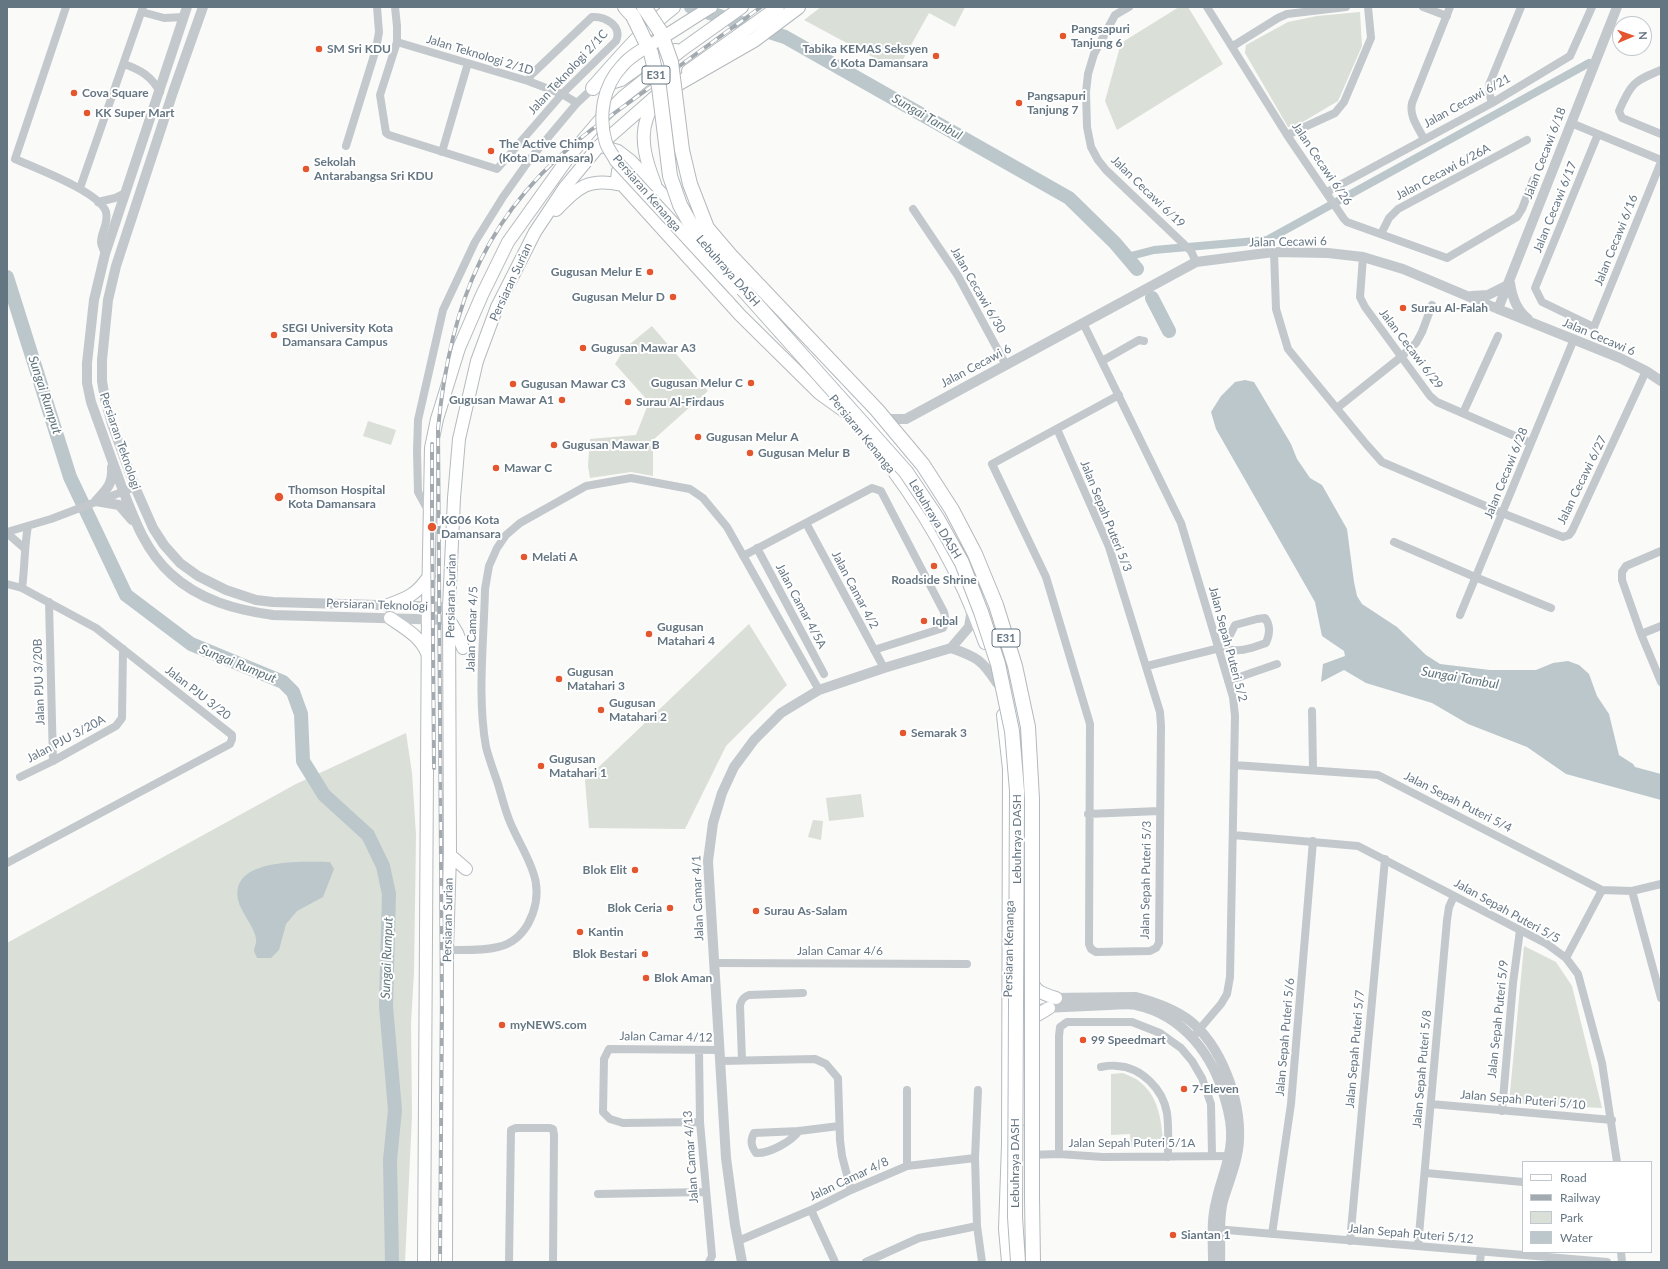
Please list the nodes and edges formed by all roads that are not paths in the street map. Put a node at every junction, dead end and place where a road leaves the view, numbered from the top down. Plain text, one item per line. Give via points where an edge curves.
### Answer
1 (66, 7) edge
2 (187, 7) edge
3 (203, 7) edge
4 (377, 7) edge
5 (395, 7) edge
6 (625, 7) edge
7 (644, 7) edge
8 (673, 7) edge
9 (711, 7) edge
10 (742, 7) edge
11 (778, 7) edge
12 (798, 7) edge
13 (1129, 7) edge
14 (1207, 7) edge
15 (1346, 7) edge
16 (1368, 7) edge
17 (1423, 7) edge
18 (1450, 7) edge
19 (1520, 7) edge
20 (1592, 7) edge
21 (1617, 7) edge
22 (143, 9) edge
23 (1447, 16) junction
24 (184, 17) junction
25 (397, 42) junction
26 (1233, 46) junction
27 (683, 49) junction
28 (468, 63) junction
29 (124, 64) junction
30 (1661, 70) edge
31 (528, 81) junction
32 (593, 88) junction
33 (160, 92) junction
34 (562, 94) junction
35 (659, 94) junction
36 (577, 103) junction
37 (1492, 103) junction
38 (1571, 123) junction
39 (1598, 134) junction
40 (1661, 134) edge
41 (1287, 135) junction
42 (1424, 139) junction
43 (1527, 140) dead end
44 (346, 146) dead end
45 (599, 146) junction
46 (442, 152) junction
47 (571, 154) junction
48 (631, 161) junction
49 (1661, 161) edge
50 (1533, 180) dead end
51 (622, 185) junction
52 (80, 188) junction
53 (658, 190) junction
54 (1327, 192) junction
55 (124, 194) junction
56 (98, 202) junction
57 (912, 209) dead end
58 (535, 232) junction
59 (1381, 234) junction
60 (1274, 252) junction
61 (105, 254) junction
62 (1363, 257) junction
63 (1196, 262) junction
64 (1509, 283) junction
65 (1465, 295) junction
66 (1432, 305) dead end
67 (1498, 309) junction
68 (1083, 323) junction
69 (1535, 324) junction
70 (1594, 327) joint
71 (1498, 336) dead end
72 (1574, 339) junction
73 (1144, 341) dead end
74 (1401, 357) junction
75 (1102, 361) junction
76 (1006, 365) junction
77 (1646, 371) junction
78 (1661, 381) edge
79 (1119, 395) junction
80 (1337, 408) junction
81 (847, 413) junction
82 (866, 414) junction
83 (1463, 414) junction
84 (906, 419) junction
85 (1057, 429) junction
86 (1531, 443) junction
87 (108, 451) junction
88 (907, 461) junction
89 (135, 487) junction
90 (124, 491) junction
91 (94, 502) junction
92 (1502, 513) junction
93 (430, 514) junction
94 (806, 523) junction
95 (28, 526) junction
96 (138, 528) junction
97 (7, 533) edge
98 (1394, 542) dead end
99 (24, 548) junction
100 (757, 548) junction
101 (1661, 551) edge
102 (743, 556) junction
103 (429, 576) junction
104 (1475, 577) junction
105 (7, 584) edge
106 (22, 588) junction
107 (49, 602) junction
108 (969, 604) junction
109 (388, 605) junction
110 (428, 606) junction
111 (449, 606) junction
112 (1551, 608) dead end
113 (1460, 615) dead end
114 (390, 618) junction
115 (427, 619) junction
116 (450, 620) junction
117 (1661, 626) edge
118 (1641, 634) junction
119 (1221, 647) junction
120 (463, 648) dead end
121 (951, 648) junction
122 (123, 649) junction
123 (874, 650) junction
124 (428, 654) junction
125 (1277, 664) dead end
126 (1147, 666) junction
127 (884, 668) junction
128 (824, 674) dead end
129 (1228, 681) junction
130 (1661, 682) edge
131 (997, 683) junction
132 (819, 690) junction
133 (1312, 712) dead end
134 (53, 761) junction
135 (1234, 765) junction
136 (1313, 769) junction
137 (20, 777) dead end
138 (1159, 812) junction
139 (1088, 814) junction
140 (1233, 835) junction
141 (1313, 841) junction
142 (450, 855) junction
143 (1009, 857) junction
144 (1385, 859) junction
145 (7, 863) edge
146 (466, 869) dead end
147 (1661, 884) edge
148 (1602, 890) junction
149 (1632, 891) junction
150 (1454, 896) junction
151 (1026, 920) junction
152 (1520, 930) junction
153 (447, 950) junction
154 (1566, 958) junction
155 (714, 963) junction
156 (966, 964) dead end
157 (803, 993) dead end
158 (1661, 998) edge
159 (1052, 1003) junction
160 (1023, 1004) junction
161 (1196, 1034) junction
162 (700, 1050) junction
163 (720, 1050) junction
164 (742, 1060) junction
165 (721, 1061) junction
166 (1024, 1066) junction
167 (1101, 1067) dead end
168 (907, 1090) dead end
169 (978, 1090) dead end
170 (1432, 1104) junction
171 (1502, 1111) junction
172 (1612, 1120) junction
173 (700, 1122) junction
174 (839, 1126) junction
175 (799, 1130) junction
176 (1008, 1145) junction
177 (1059, 1154) junction
178 (1026, 1155) junction
179 (1212, 1155) junction
180 (1233, 1156) junction
181 (1168, 1157) junction
182 (975, 1158) junction
183 (1617, 1161) edge
184 (907, 1166) junction
185 (1426, 1173) junction
186 (1522, 1182) edge
187 (851, 1190) junction
188 (705, 1192) junction
189 (598, 1194) dead end
190 (811, 1210) junction
191 (977, 1226) junction
192 (1217, 1229) junction
193 (1272, 1234) junction
194 (738, 1241) junction
195 (1350, 1241) junction
196 (1418, 1246) junction
197 (1481, 1252) junction
198 (1550, 1260) edge
199 (424, 1262) edge
200 (446, 1262) edge
201 (509, 1262) edge
202 (553, 1262) edge
203 (709, 1262) edge
204 (742, 1262) edge
205 (835, 1262) edge
206 (866, 1262) edge
207 (982, 1262) edge
208 (1008, 1262) edge
209 (1018, 1262) edge
210 (1035, 1262) edge
211 (1213, 1262) edge
212 (1220, 1262) edge
213 (1480, 1262) edge
214 (1607, 1262) edge

1 - 52 street via 15,159
2 - 24 street, Persiaran Teknologi
3 - 89 street, Persiaran Teknologi via 118,258 108,300 102,381 112,424
4 - 44 street via 379,32 376,49
5 - 25 street
6 - 209 highway, Lebuhraya DASH / E31, bridge via 633,16 651,53 659,87 670,176 680,205 700,241 906,472 937,518 962,563 998,664 1012,731 1017,792 1015,1217
7 - 210 highway, Lebuhraya DASH / E31, bridge via 660,32 671,62 682,150 690,184 707,228 877,410 923,465 952,510 975,554 996,605 1015,666 1028,727 1032,798 1032,1198
8 - 32 highway
9 - 81 main road, Persiaran Kenanga, bridge via 622,65 605,96 602,111 607,144 616,161
10 - 27 main road, Persiaran Surian
11 - 35 main road, Persiaran Surian via 669,84
12 - 35 highway via 754,40
13 - 63 street, Jalan Cecawi 6/19 via 1115,15 1094,54 1088,74 1087,127 1091,147 1106,170 1189,248
14 - 26 street, Jalan Cecawi 6/26
15 - 26 street via 1287,14
16 - 41 street via 1371,38 1344,102 1335,113
17 - 23 street
18 - 23 street
19 - 37 street via 1489,85
20 - 37 street, Jalan Cecawi 6/21 via 1570,56
21 - 38 street, Jalan Cecawi 6/18
22 - 24 street via 164,18
22 - 29 street
23 - 42 street via 1410,110
24 - 33 street, Persiaran Teknologi
25 - 28 street, Jalan Teknologi 2/1D
25 - 46 street via 380,95 386,133
26 - 41 street, Jalan Cecawi 6/26
27 - 32 main road via 658,53 622,80
27 - 47 main road, Persiaran Surian via 623,97
28 - 31 street, Jalan Teknologi 2/1D
28 - 46 street
29 - 33 street via 145,73
29 - 52 street
30 - 40 street via 1639,79 1628,91 1620,110 1622,118
31 - 34 street, Jalan Teknologi 2/1D
31 - 34 street, Jalan Teknologi 2/1C via 531,74 592,17 613,23 617,29 616,41
32 - 36 street
33 - 55 street, Persiaran Teknologi
34 - 36 street, Jalan Teknologi 2/1D
34 - 46 street, Jalan Teknologi 2/1C via 497,169
35 - 45 main road, Persiaran Surian
35 - 53 main road via 647,119 644,136 646,160
36 - 93 street via 530,159 503,197 475,242 443,310 418,420 418,492
37 - 42 street, Jalan Cecawi 6/21
38 - 39 street
38 - 64 street, Jalan Cecawi 6/18
39 - 49 street
39 - 70 street, Jalan Cecawi 6/17 via 1535,288 1542,302
41 - 54 street, Jalan Cecawi 6/26
42 - 54 street, Jalan Cecawi 6/21
43 - 59 street, Jalan Cecawi 6/26A via 1398,209 1389,218
45 - 47 main road
45 - 48 main road, Persiaran Kenanga via 618,151
45 - 58 main road, Persiaran Surian via 565,187
47 - 93 main road, Persiaran Surian via 508,242 459,348 437,419 431,448
48 - 51 main road via 623,163 618,171 617,180
48 - 53 main road, Persiaran Kenanga
49 - 70 street, Jalan Cecawi 6/16
50 - 59 street, Jalan Cecawi 6/26 via 1522,212 1517,217 1447,258
51 - 58 main road via 594,182 577,189
51 - 81 main road via 740,315 819,393
52 - 56 street
53 - 82 main road, Persiaran Kenanga
54 - 59 street, Jalan Cecawi 6/26 via 1347,222
55 - 56 street
55 - 61 street, Persiaran Teknologi
56 - 61 street via 106,210 107,219 101,243
57 - 76 street, Jalan Cecawi 6/30 via 958,276
58 - 111 main road, Persiaran Surian via 497,307 477,361 459,439
60 - 62 street, Jalan Cecawi 6 via 1328,253
60 - 63 street, Jalan Cecawi 6
60 - 80 street via 1276,309 1288,349
61 - 87 street, Persiaran Teknologi via 94,300 87,383
62 - 65 street, Jalan Cecawi 6 via 1403,269
62 - 74 street, Jalan Cecawi 6/29 via 1360,297
63 - 68 street, Jalan Cecawi 6
64 - 65 street via 1488,295
64 - 67 street, Jalan Cecawi 6/18
64 - 69 street via 1517,307
65 - 67 street, Jalan Cecawi 6
66 - 74 street via 1422,332
67 - 69 street, Jalan Cecawi 6
68 - 75 street, Jalan Sepah Puteri 5/2
68 - 76 street, Jalan Cecawi 6
69 - 72 street, Jalan Cecawi 6
71 - 83 street
72 - 77 street, Jalan Cecawi 6
72 - 86 street, Jalan Cecawi 6/28
73 - 75 street via 1139,340
74 - 80 street
74 - 83 street, Jalan Cecawi 6/29 via 1430,396
75 - 79 street, Jalan Sepah Puteri 5/2
76 - 84 street, Jalan Cecawi 6
77 - 78 street, Jalan Cecawi 6
77 - 92 street, Jalan Cecawi 6/27 via 1569,535 1563,536
79 - 85 street
79 - 119 street, Jalan Sepah Puteri 5/2 via 1181,523
80 - 92 street via 1382,462
81 - 108 main road, Persiaran Kenanga via 885,459 921,510 954,570
82 - 84 street via 885,420
82 - 88 main road, Persiaran Kenanga
83 - 86 street, Jalan Cecawi 6/29
84 - 88 street via 900,438
85 - 126 street, Jalan Sepah Puteri 5/3 via 1109,547
85 - 139 street, Jalan Sepah Puteri 5/3 via 992,464 1046,577 1090,724
86 - 92 street, Jalan Cecawi 6/28
87 - 90 street, Persiaran Teknologi
87 - 91 street via 113,476 110,484
88 - 151 main road, Persiaran Kenanga via 934,498 965,554 996,630 1008,674 1022,753
89 - 90 street
89 - 109 street, Persiaran Teknologi via 153,528 164,545 180,563 198,576 226,590 256,600 273,602
90 - 91 street
90 - 96 street, Persiaran Teknologi
91 - 95 street
91 - 96 street via 119,505
92 - 104 street, Jalan Cecawi 6/28
93 - 103 main road, Persiaran Surian
94 - 100 street
94 - 123 street, Jalan Camar 4/2
94 - 123 street via 872,488 881,491 944,612 946,621 943,628
95 - 97 street
95 - 99 street
96 - 114 street, Persiaran Teknologi via 155,556 170,574 190,589 219,603 274,615
97 - 99 street
98 - 104 street
99 - 106 street via 25,570
100 - 102 street
100 - 128 street, Jalan Camar 4/5A
101 - 118 street via 1626,566 1622,572 1622,580
102 - 132 street, Jalan Camar 4/5
102 - 153 street, Jalan Camar 4/5 via 727,527 695,491 631,478 586,486 520,523 496,548 489,566 485,589 483,721 488,753 510,822 531,864 536,894 531,917 522,933 512,942 498,947
103 - 109 main road via 411,597
103 - 110 main road, Persiaran Surian
104 - 112 street
104 - 113 street, Jalan Cecawi 6/28
105 - 106 street, Jalan PJU 3/20
106 - 107 street, Jalan PJU 3/20
107 - 122 street, Jalan PJU 3/20 via 96,628
107 - 134 street, Jalan PJU 3/20B
108 - 121 street via 969,627
108 - 131 main road, Persiaran Kenanga
109 - 110 street, Persiaran Teknologi
110 - 111 street, Persiaran Teknologi
110 - 115 main road, Persiaran Surian
111 - 116 main road, Persiaran Surian
114 - 115 street, Persiaran Teknologi
114 - 124 main road via 416,637
115 - 116 street, Persiaran Teknologi
115 - 124 main road, Persiaran Surian
116 - 120 main road
116 - 142 main road, Persiaran Surian
117 - 118 street
118 - 130 street
119 - 119 street via 1235,625 1265,618 1269,628 1266,642 1242,650 1232,651
119 - 126 street
119 - 129 street, Jalan Sepah Puteri 5/2
121 - 127 street, Jalan Camar 4/1
121 - 131 street via 978,659 987,666
122 - 134 street, Jalan PJU 3/20A via 120,723
122 - 145 street, Jalan PJU 3/20 via 232,735 230,744
123 - 127 street, Jalan Camar 4/2
124 - 199 main road, Persiaran Surian
125 - 129 street
126 - 138 street, Jalan Sepah Puteri 5/3 via 1160,712
127 - 132 street, Jalan Camar 4/1
129 - 135 street, Jalan Sepah Puteri 5/2 via 1235,716
131 - 143 main road, Persiaran Kenanga via 1009,770
132 - 155 street, Jalan Camar 4/1 via 781,713 754,740 734,767 722,793 713,823 708,861
133 - 136 street
134 - 137 street, Jalan PJU 3/20A
135 - 136 street, Jalan Sepah Puteri 5/4
135 - 140 street, Jalan Sepah Puteri 5/2
136 - 148 street, Jalan Sepah Puteri 5/4 via 1378,775
138 - 139 street
138 - 139 street, Jalan Sepah Puteri 5/3 via 1159,943 1150,951 1091,950
140 - 141 street, Jalan Sepah Puteri 5/5
140 - 161 street, Jalan Sepah Puteri 5/2 via 1230,977 1227,994
141 - 144 street, Jalan Sepah Puteri 5/5 via 1358,846
141 - 193 street, Jalan Sepah Puteri 5/6 via 1291,1104
142 - 146 main road
142 - 153 main road, Persiaran Surian
143 - 160 main road via 1014,920 1014,988
143 - 176 main road, Persiaran Kenanga
144 - 150 street, Jalan Sepah Puteri 5/5
144 - 195 street, Jalan Sepah Puteri 5/7
147 - 149 street, Jalan Sepah Puteri 5/4
148 - 149 street, Jalan Sepah Puteri 5/4
148 - 154 street
149 - 158 street
150 - 152 street, Jalan Sepah Puteri 5/5
150 - 170 street, Jalan Sepah Puteri 5/8 via 1447,920
151 - 159 main road via 1031,980 1035,989
151 - 160 main road, Persiaran Kenanga
152 - 154 street, Jalan Sepah Puteri 5/5 via 1547,944
152 - 171 street, Jalan Sepah Puteri 5/9
153 - 200 main road, Persiaran Surian
154 - 172 street, Jalan Sepah Puteri 5/5 via 1578,974 1584,993 1602,1063
155 - 156 street, Jalan Camar 4/6
155 - 163 street, Jalan Camar 4/1
157 - 164 street via 744,996 740,1006
159 - 160 street
159 - 161 street via 1135,1004 1167,1016
159 - 166 main road via 1034,1017
160 - 166 main road, Persiaran Kenanga
160 - 176 main road via 1014,1016 1013,1111
161 - 180 street via 1212,1046 1225,1069 1234,1095 1239,1140
162 - 163 street, Jalan Camar 4/12
162 - 173 street, Jalan Camar 4/13
162 - 173 street, Jalan Camar 4/12 via 609,1048 604,1059 603,1105 603,1112 607,1117 623,1123
163 - 165 street, Jalan Camar 4/1
164 - 165 street
164 - 174 street via 815,1059 826,1064 838,1078
165 - 194 street, Jalan Camar 4/1 via 726,1158
166 - 178 main road, Persiaran Kenanga
167 - 181 street via 1117,1066 1129,1069 1154,1085 1163,1098 1167,1113
168 - 184 street
169 - 182 street
170 - 171 street, Jalan Sepah Puteri 5/10
170 - 185 street, Jalan Sepah Puteri 5/8
171 - 172 street, Jalan Sepah Puteri 5/10
172 - 183 street, Jalan Sepah Puteri 5/5
173 - 188 street, Jalan Camar 4/13
174 - 175 street
174 - 187 street via 842,1156
175 - 175 street via 754,1133 750,1140 752,1148 756,1153 763,1153 792,1139
176 - 208 main road, Persiaran Kenanga via 1005,1229
177 - 178 street, Jalan Sepah Puteri 5/1A
177 - 179 street via 1060,1027 1067,1022 1132,1022 1160,1033 1181,1048 1192,1061 1202,1078 1211,1104
177 - 181 street, Jalan Sepah Puteri 5/1A
178 - 210 main road, Persiaran Kenanga
179 - 180 street, Jalan Sepah Puteri 5/1A
179 - 181 street, Jalan Sepah Puteri 5/1A
180 - 192 street
182 - 184 street, Jalan Camar 4/8
182 - 191 street
184 - 187 street, Jalan Camar 4/8
185 - 186 street
185 - 196 street, Jalan Sepah Puteri 5/8
187 - 190 street, Jalan Camar 4/8
188 - 189 street
188 - 203 street, Jalan Camar 4/13 via 712,1256
190 - 194 street, Jalan Camar 4/8
190 - 205 street
191 - 206 street via 919,1238
191 - 207 street
192 - 193 street, Jalan Sepah Puteri 5/12
192 - 211 street
192 - 212 street
193 - 195 street, Jalan Sepah Puteri 5/12
194 - 204 street, Jalan Camar 4/1
195 - 196 street, Jalan Sepah Puteri 5/12
196 - 197 street, Jalan Sepah Puteri 5/12
197 - 198 street, Jalan Sepah Puteri 5/12
197 - 213 street
198 - 214 street, Jalan Sepah Puteri 5/12
201 - 202 street via 511,1130 550,1128 553,1129 554,1135

